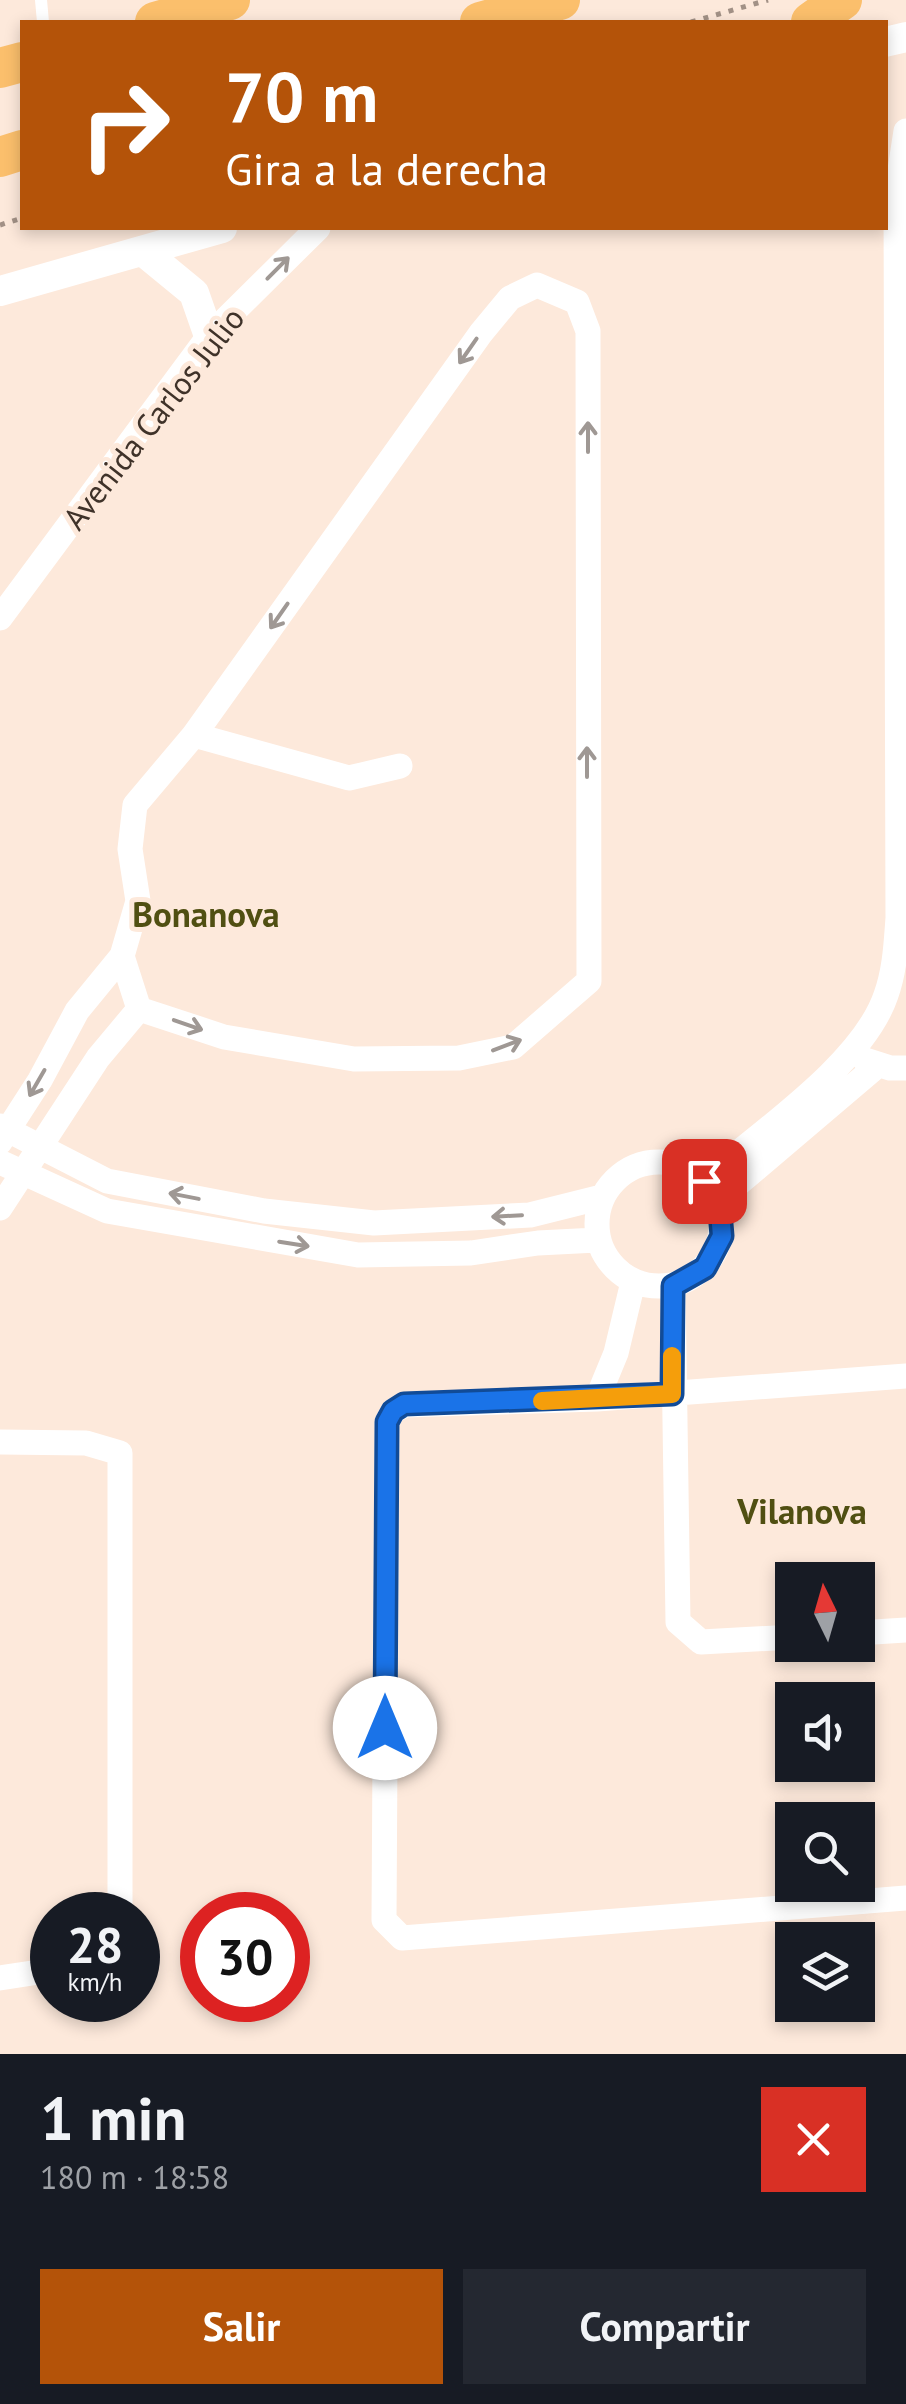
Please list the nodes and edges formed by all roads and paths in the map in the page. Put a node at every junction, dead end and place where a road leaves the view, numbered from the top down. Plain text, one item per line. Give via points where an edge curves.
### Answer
1 (230, 0) edge
2 (560, 0) edge
3 (768, 0) edge
4 (842, 0) edge
5 (162, 20) edge
6 (487, 20) edge
7 (698, 20) edge
8 (814, 20) edge
9 (906, 130) edge
10 (216, 230) edge
11 (316, 230) edge
12 (144, 252) junction
13 (0, 291) edge
14 (209, 336) junction
15 (0, 618) edge
16 (194, 736) junction
17 (400, 766) dead end
18 (122, 956) junction
19 (139, 1009) junction
20 (850, 1056) junction
21 (878, 1064) junction
22 (906, 1068) edge
23 (2, 1133) edge
24 (40, 1146) junction
25 (11, 1168) edge
26 (712, 1190) junction
27 (602, 1197) junction
28 (0, 1208) edge
29 (597, 1240) junction
30 (633, 1282) junction
31 (673, 1286) junction
32 (906, 1376) edge
33 (672, 1394) junction
34 (597, 1400) junction
35 (0, 1442) edge
36 (906, 1630) edge
37 (875, 1632) edge
38 (775, 1638) edge
39 (120, 1892) edge
40 (906, 1898) edge
41 (30, 1973) edge
42 (0, 1978) edge

1 - 5 highway
2 - 6 highway
3 - 7 path
4 - 8 highway
9 - 20 street via 896,196 898,918 885,999
10 - 12 street
14 -> 11 street, Avenida Carlos Julio
12 - 13 street
12 - 14 street via 194,293
14 - 15 street, Avenida Carlos Julio
16 - 17 street via 349,778
16 - 18 street via 135,805 130,849 138,900
19 -> 16 street via 224,1038 354,1058 458,1058 513,1047 590,980 588,331 577,302 537,285 510,298
18 - 19 street
18 -> 23 street via 77,1010
19 - 24 street
20 - 21 street
20 - 26 street
21 - 22 street
21 - 26 street
23 - 24 street
24 - 25 street
27 -> 24 street via 530,1215 374,1223 264,1211 107,1181
25 - 28 street
25 -> 29 street via 107,1211 358,1254 470,1253
26 - 27 street via 696,1172 662,1160 626,1170
26 - 31 street via 722,1236 705,1268
27 - 29 street
29 - 30 street via 611,1266
30 - 31 street
30 - 34 street
31 - 33 street
32 - 33 street
33 - 34 street
33 - 38 street via 678,1622 701,1642
34 - 40 street via 404,1404 387,1422 384,1920 402,1938
35 - 39 street via 86,1442 120,1453
36 - 37 street
41 - 42 street

